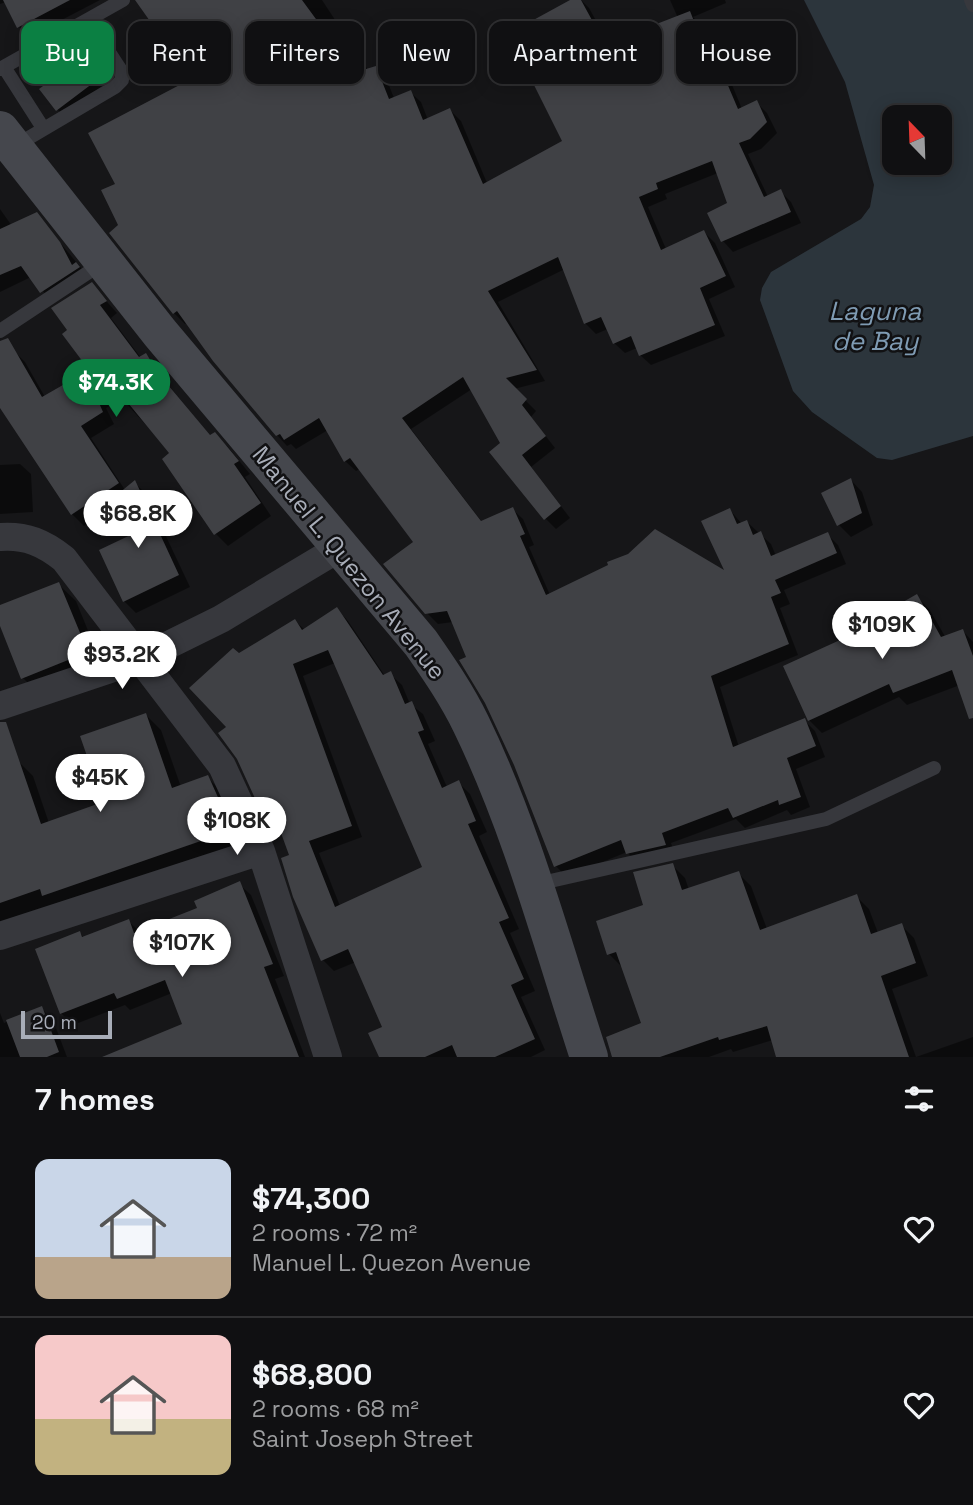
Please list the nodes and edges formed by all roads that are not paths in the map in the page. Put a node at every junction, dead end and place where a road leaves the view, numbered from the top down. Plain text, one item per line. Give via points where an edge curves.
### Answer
1 (123, 0) edge
2 (971, 0) edge
3 (973, 5) edge
4 (88, 20) junction
5 (2, 68) edge
6 (19, 135) edge
7 (104, 262) junction
8 (0, 331) edge
9 (0, 537) edge
10 (341, 547) junction
11 (140, 659) junction
12 (0, 706) edge
13 (934, 768) dead end
14 (261, 851) junction
15 (533, 885) junction
16 (0, 936) edge
17 (328, 1057) edge
18 (589, 1057) edge

1 - 4 lane
2 - 3 lane
4 - 5 lane
4 - 6 lane via 122,72 122,80
5 - 6 lane
6 - 7 main road, Manuel L. Quezon Avenue
7 - 8 lane
7 - 10 main road, Manuel L. Quezon Avenue
9 - 11 street via 32,540 64,559
10 - 11 street via 221,619
10 - 15 main road, Manuel L. Quezon Avenue via 421,643 454,692 488,760
11 - 12 street
11 - 14 street via 222,766
13 - 15 lane via 826,819
14 - 16 street
14 - 17 street
15 - 18 main road, Manuel L. Quezon Avenue

